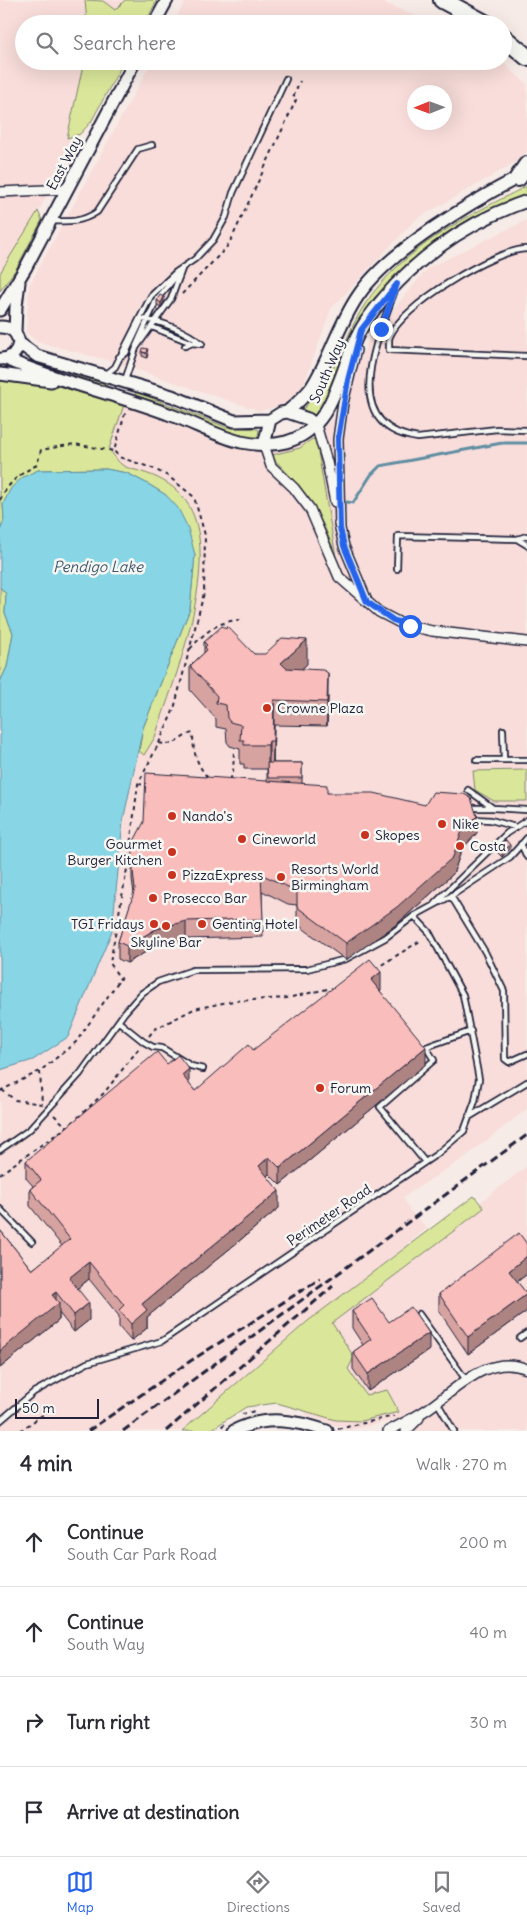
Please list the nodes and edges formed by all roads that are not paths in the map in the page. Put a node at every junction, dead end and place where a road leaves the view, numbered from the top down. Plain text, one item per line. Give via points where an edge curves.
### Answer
1 (167, 0) edge
2 (442, 0) edge
3 (159, 15) edge
4 (470, 15) edge
5 (512, 45) edge
6 (527, 57) edge
7 (130, 70) edge
8 (286, 79) dead end
9 (152, 145) dead end
10 (524, 172) edge
11 (67, 190) junction
12 (0, 192) edge
13 (527, 201) edge
14 (50, 221) junction
15 (527, 249) edge
16 (182, 269) junction
17 (20, 278) junction
18 (397, 284) junction
19 (0, 299) edge
20 (0, 310) edge
21 (146, 320) junction
22 (156, 321) junction
23 (0, 327) edge
24 (152, 327) junction
25 (361, 330) junction
26 (15, 332) junction
27 (192, 343) junction
28 (19, 344) junction
29 (185, 346) dead end
30 (136, 348) junction
31 (527, 356) edge
32 (120, 357) junction
33 (3, 359) edge
34 (0, 374) edge
35 (103, 375) junction
36 (122, 381) junction
37 (77, 385) junction
38 (114, 397) junction
39 (287, 412) junction
40 (270, 420) junction
41 (316, 425) junction
42 (527, 430) edge
43 (264, 445) junction
44 (340, 528) junction
45 (527, 536) edge
46 (517, 539) junction
47 (527, 545) edge
48 (397, 568) dead end
49 (367, 602) junction
50 (527, 642) edge
51 (504, 730) dead end
52 (476, 760) dead end
53 (504, 760) junction
54 (527, 760) edge
55 (468, 790) dead end
56 (463, 808) edge
57 (493, 808) junction
58 (527, 810) edge
59 (472, 819) edge
60 (527, 820) edge
61 (515, 827) junction
62 (527, 838) edge
63 (521, 844) junction
64 (527, 857) edge
65 (451, 896) junction
66 (430, 907) junction
67 (414, 916) junction
68 (119, 1022) junction
69 (471, 1031) junction
70 (527, 1054) edge
71 (203, 1069) dead end
72 (527, 1082) edge
73 (469, 1118) junction
74 (0, 1150) edge
75 (425, 1162) junction
76 (0, 1209) edge
77 (32, 1242) dead end
78 (419, 1314) dead end
79 (527, 1333) edge
80 (520, 1338) dead end
81 (527, 1369) edge
82 (466, 1380) junction
83 (437, 1402) junction
84 (426, 1410) junction
85 (0, 1421) edge
86 (316, 1429) edge
87 (234, 1431) edge
88 (327, 1431) edge
89 (388, 1431) edge
90 (406, 1431) edge
91 (454, 1431) edge

1 - 3 street
2 - 4 highway
5 - 6 highway
7 - 11 street, East Way
8 - 16 lane via 233,193 226,217 213,240
9 - 14 lane via 138,149 96,212 87,219
10 - 39 street, South Way via 418,239 380,271 349,310 311,388
11 - 12 street
11 - 14 street, East Way
13 - 18 street, South Way via 463,231 426,257
14 - 17 street, East Way
15 - 31 lane via 486,262 433,294 400,324 390,338 389,350
16 - 21 lane via 157,299
16 - 22 lane via 171,298
16 - 32 lane via 151,296
17 - 19 street
17 - 20 street, East Way
17 - 26 street, East Way
18 - 25 street, South Way
18 - 42 lane via 371,356 369,395 382,421 392,430 418,438 497,429
21 - 22 lane
21 - 30 lane
21 - 32 lane via 142,319 126,353
22 - 24 lane
22 - 27 lane via 202,344
23 - 26 street via 8,327
24 - 27 lane
24 - 30 lane
25 - 41 street, South Way via 330,407
25 - 44 street via 343,403 338,439
26 - 28 street
27 - 29 lane
28 - 33 street via 15,354
28 - 35 street, South Way via 37,356
30 - 36 lane
32 - 35 lane via 115,367
33 - 37 street, South Way
34 - 37 street
35 - 36 street, South Way
36 - 38 lane
36 - 40 street, South Way via 172,396 234,421
37 - 38 street, South Way
38 - 43 street, South Way via 170,414 217,435
39 - 40 street, South Way
39 - 41 street
40 - 43 street
41 - 43 street, South Way via 288,442
41 - 44 street
43 - 49 street via 271,466 294,488 310,510 339,578
44 - 49 street
45 - 46 lane
46 - 47 lane
46 - 48 lane via 398,536
49 - 50 street via 393,620 410,626
51 - 53 lane
52 - 53 lane
53 - 54 lane
55 - 57 lane
56 - 57 lane
57 - 58 lane
59 - 61 lane
60 - 61 lane
61 - 66 lane
62 - 63 lane
63 - 64 lane
63 - 65 lane via 510,857
65 - 66 lane
65 - 70 lane via 504,991 505,1059 509,1062
66 - 67 lane
67 - 68 lane via 369,948 332,964 279,971 193,970 169,976 142,993
67 - 69 lane, Perimeter Road via 429,932 463,996
68 - 71 lane via 144,1042
68 - 74 lane via 80,1074 30,1129
69 - 73 lane, Perimeter Road via 479,1079 476,1101
69 - 75 lane via 426,1047 434,1060 380,1107
72 - 73 lane
73 - 75 lane, Perimeter Road via 464,1131
75 - 85 lane, Perimeter Road via 162,1342 87,1363 34,1392
76 - 77 lane
78 - 82 lane
79 - 80 lane
81 - 82 street via 501,1364
82 - 83 street
83 - 84 street
83 - 91 lane
84 - 89 street
84 - 90 street
86 - 87 street via 281,1420 264,1420
86 - 88 street

